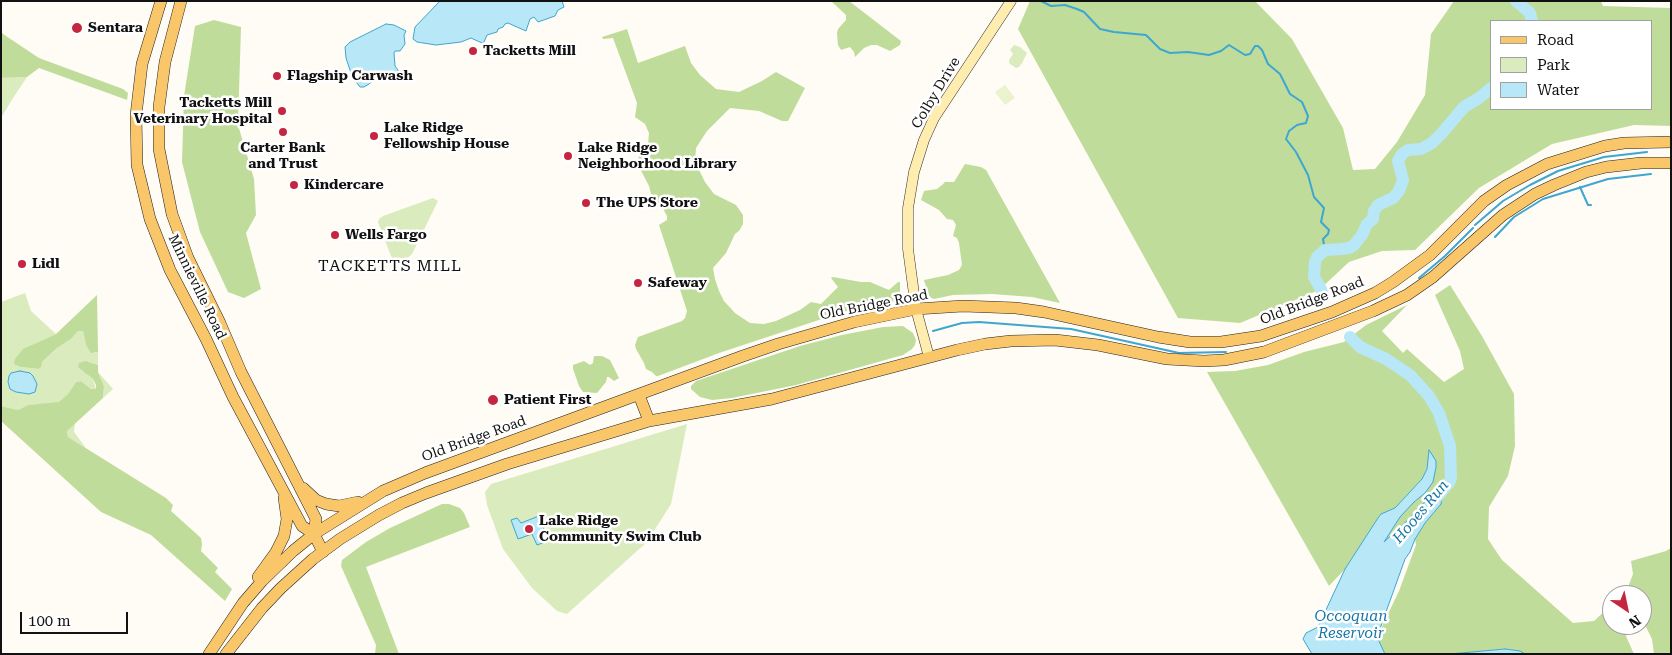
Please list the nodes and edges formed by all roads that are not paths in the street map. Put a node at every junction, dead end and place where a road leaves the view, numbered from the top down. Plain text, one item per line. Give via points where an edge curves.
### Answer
1 (161, 1) edge
2 (181, 1) edge
3 (1011, 1) edge
4 (1671, 142) edge
5 (1671, 163) edge
6 (916, 309) junction
7 (929, 357) junction
8 (639, 395) junction
9 (649, 421) junction
10 (297, 481) junction
11 (281, 487) junction
12 (368, 499) junction
13 (314, 534) junction
14 (323, 552) junction
15 (243, 603) junction
16 (209, 654) edge
17 (226, 654) edge

1 - 11 main road, Minnieville Road via 142,64 136,115 137,165 144,196 170,270
2 - 10 main road, Minnieville Road via 165,62 159,107 159,149 172,214 188,258 241,372
3 - 6 street, Colby Drive via 940,109 918,158 907,222
4 - 6 main road, Old Bridge Road via 1605,146 1540,167 1484,201 1430,255 1375,293 1332,312 1261,336 1201,343 1158,338 1066,316 1016,308 963,306
5 - 7 main road via 1606,167 1534,194 1503,215 1415,290 1373,311 1264,352 1224,360 1167,359 1076,342 1037,339 985,344
6 - 7 street, Colby Drive
6 - 8 main road, Old Bridge Road via 786,341
7 - 9 main road via 772,399
8 - 9 main road
8 - 12 main road, Old Bridge Road via 425,473
9 - 14 main road via 507,464 426,493 379,514
10 - 12 main road via 313,497 326,504 343,505
10 - 13 main road, Minnieville Road via 316,519
11 - 13 main road, Minnieville Road via 302,526
11 - 15 main road via 287,519 284,536
12 - 13 main road, Old Bridge Road
13 - 14 main road, Minnieville Road
13 - 15 main road, Old Bridge Road via 273,570
14 - 17 main road via 281,588
15 - 16 main road, Old Bridge Road

